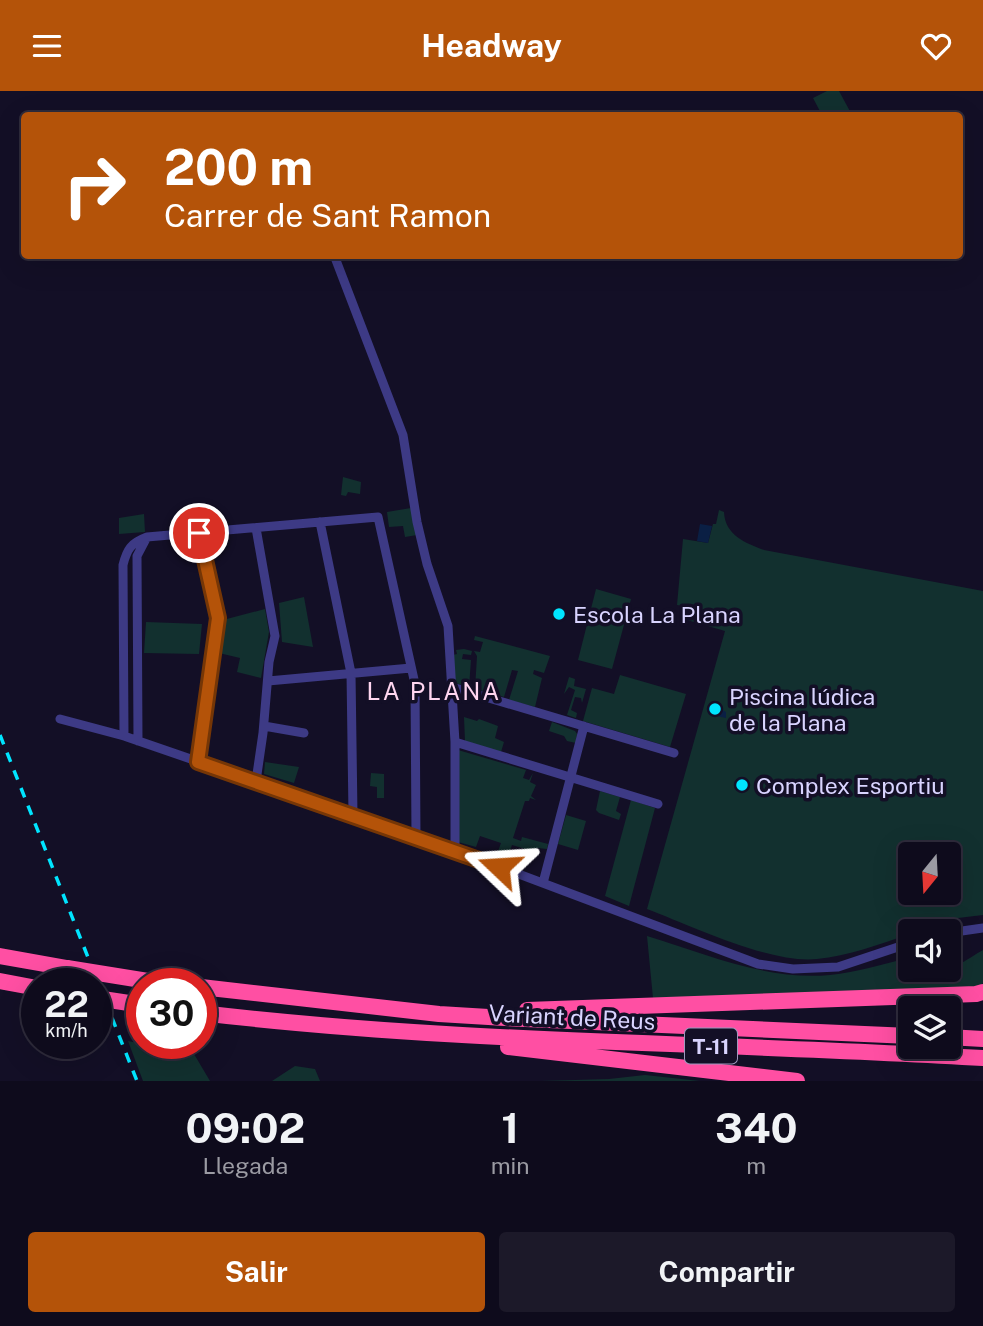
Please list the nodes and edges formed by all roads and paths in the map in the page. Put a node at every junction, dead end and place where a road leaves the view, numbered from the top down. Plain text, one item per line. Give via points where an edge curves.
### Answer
1 (336, 259) edge
2 (320, 522) junction
3 (256, 528) junction
4 (199, 533) junction
5 (147, 537) junction
6 (127, 551) junction
7 (137, 556) junction
8 (411, 668) junction
9 (351, 673) junction
10 (268, 681) junction
11 (452, 687) junction
12 (60, 719) dead end
13 (264, 726) junction
14 (584, 726) junction
15 (304, 733) dead end
16 (124, 736) junction
17 (138, 741) junction
18 (455, 742) junction
19 (674, 753) dead end
20 (198, 762) junction
21 (571, 777) junction
22 (256, 782) junction
23 (658, 804) dead end
24 (353, 815) junction
25 (416, 837) junction
26 (455, 850) junction
27 (543, 883) junction
28 (983, 928) edge
29 (961, 931) edge
30 (898, 947) edge
31 (0, 956) edge
32 (126, 978) edge
33 (0, 982) edge
34 (21, 985) edge
35 (217, 990) edge
36 (983, 992) edge
37 (439, 1014) junction
38 (217, 1015) edge
39 (439, 1033) junction
40 (898, 1035) edge
41 (961, 1038) edge
42 (983, 1039) edge
43 (983, 1058) edge
44 (797, 1081) edge

1 - 11 street via 403,435 417,522 448,626
2 - 3 street
2 - 8 street via 378,517
2 - 9 street
3 - 4 street
3 - 10 street via 275,636
4 - 5 street
4 - 20 street via 218,618
5 - 6 street
5 - 7 street
6 - 7 street
6 - 16 street
7 - 17 street
8 - 9 street
8 - 25 street via 415,684
9 - 10 street
9 - 24 street
10 - 13 street
11 - 14 street
11 - 18 street
12 - 16 street
13 - 15 street
13 - 22 street
14 - 19 street
14 - 21 street
16 - 17 street
17 - 20 street
18 - 21 street
18 - 26 street
20 - 22 street
21 - 23 street
21 - 27 street
22 - 24 street
24 - 25 street
25 - 26 street
26 - 27 street
27 - 30 street via 758,964 793,969 838,967
28 - 29 street
31 - 32 highway, bridge
33 - 34 highway
35 - 37 highway, Variant de Reus / T-11
36 - 37 highway via 519,1010 454,1007
37 - 40 highway, Variant de Reus / T-11
38 - 39 highway, Variant de Reus / T-11
39 - 43 highway, Variant de Reus / T-11
39 - 44 highway via 459,1044
41 - 42 highway

